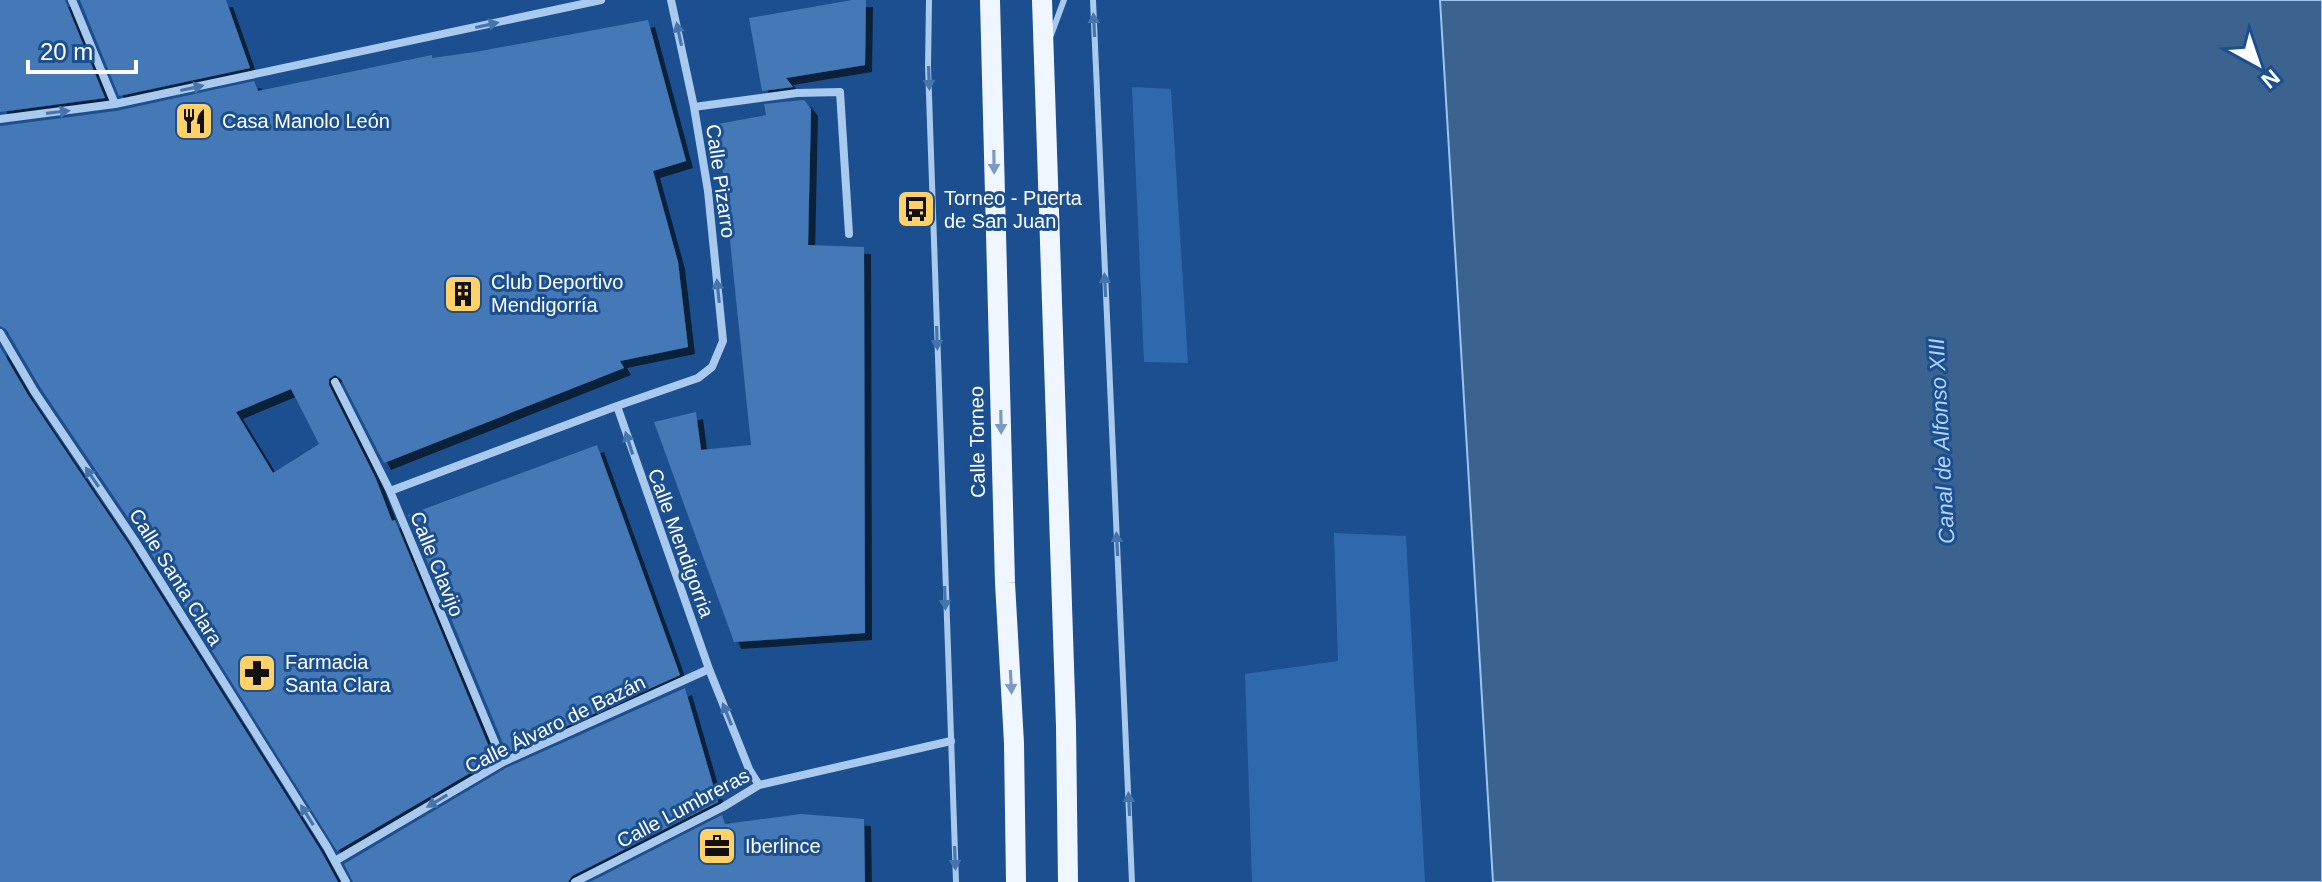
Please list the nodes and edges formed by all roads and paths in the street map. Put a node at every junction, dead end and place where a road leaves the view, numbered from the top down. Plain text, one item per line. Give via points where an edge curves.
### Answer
1 (72, 0) edge
2 (601, 0) edge
3 (671, 0) edge
4 (929, 0) edge
5 (990, 0) edge
6 (1042, 0) edge
7 (1064, 0) edge
8 (1093, 0) edge
9 (1044, 53) junction
10 (115, 104) junction
11 (694, 107) junction
12 (0, 119) edge
13 (849, 234) dead end
14 (0, 333) edge
15 (335, 382) dead end
16 (617, 406) junction
17 (390, 491) junction
18 (709, 669) junction
19 (951, 741) junction
20 (503, 762) junction
21 (759, 785) junction
22 (335, 861) junction
23 (346, 882) edge
24 (575, 882) edge
25 (956, 882) edge
26 (1016, 882) edge
27 (1068, 882) edge
28 (1132, 882) edge

1 - 10 street
10 -> 2 street
11 -> 3 street, Calle Pizarro
4 -> 19 lane
5 -> 26 main road, Calle Torneo
6 - 9 main road
7 - 9 lane
28 -> 8 lane
9 - 27 main road
12 -> 10 street
11 - 13 street via 840,92
16 -> 11 street, Calle Pizarro via 698,378 712,367 723,341
22 -> 14 street, Calle Santa Clara
15 - 17 street, Calle Clavijo
16 - 17 street
18 -> 16 street, Calle Mendigorria
17 - 20 street, Calle Clavijo
18 - 20 street, Calle Álvaro de Bazán
21 -> 18 street, Calle Mendigorria
19 - 21 street, Calle Lumbreras
19 -> 25 lane
20 -> 22 street, Calle Álvaro de Bazán
21 - 24 street, Calle Lumbreras
22 - 23 street, Calle Santa Clara

